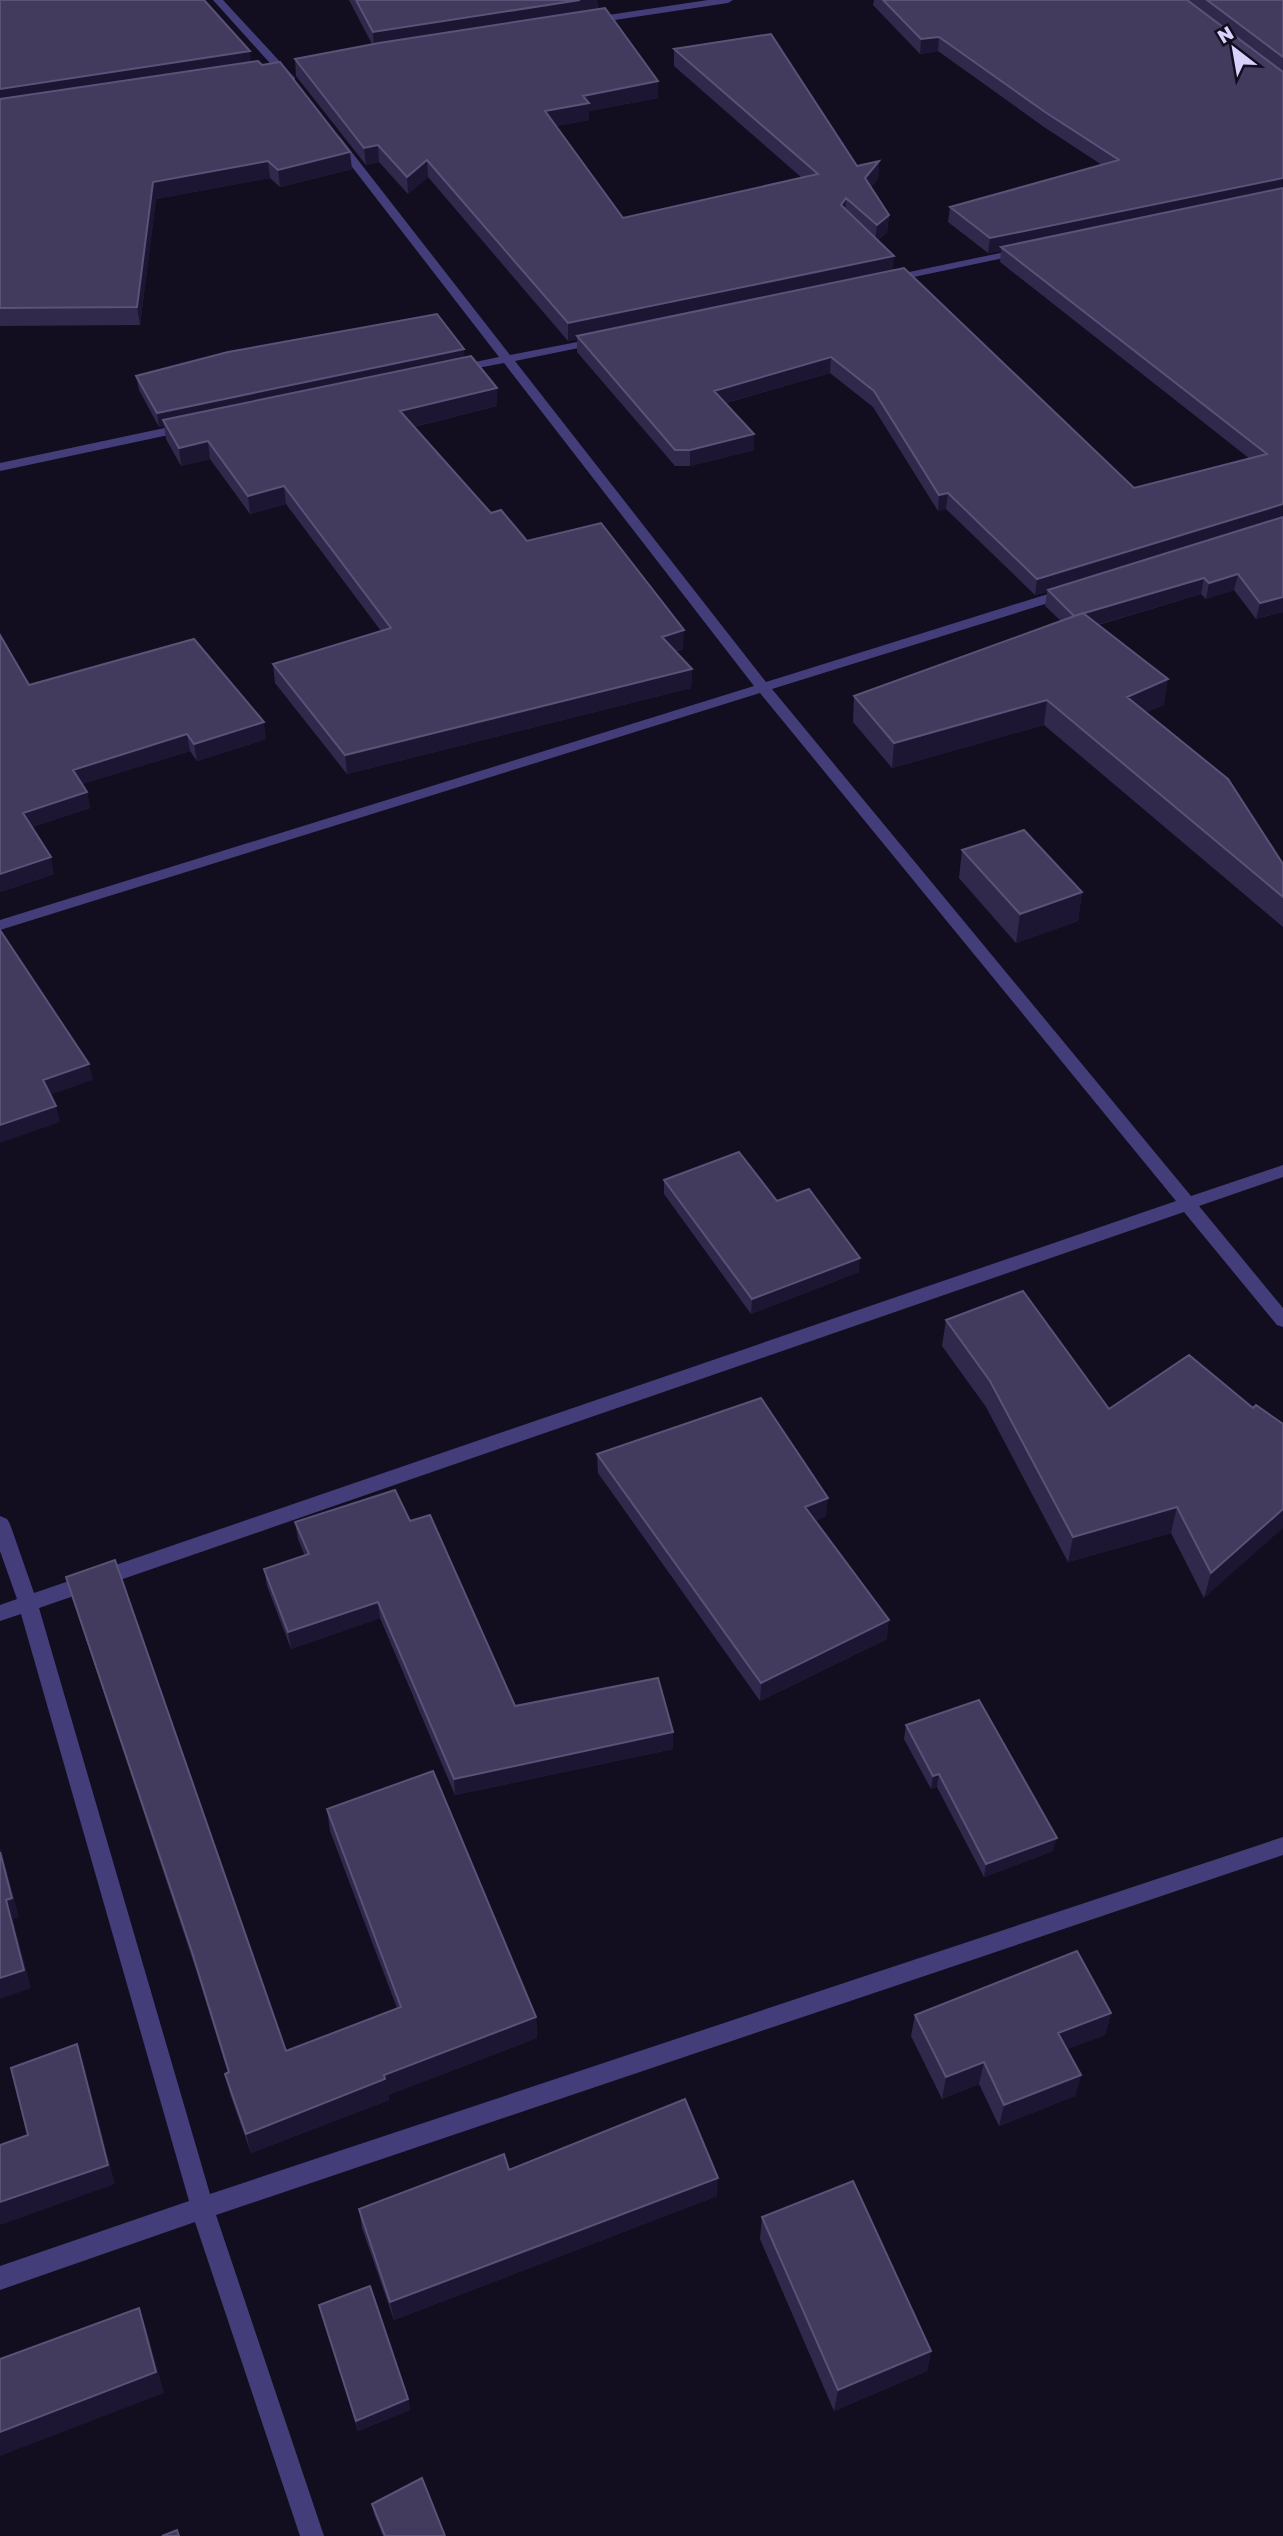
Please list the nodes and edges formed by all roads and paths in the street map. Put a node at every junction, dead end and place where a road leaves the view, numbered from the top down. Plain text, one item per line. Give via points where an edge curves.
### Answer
1 (218, 0) edge
2 (728, 0) edge
3 (579, 22) edge
4 (298, 89) edge
5 (331, 132) edge
6 (1038, 248) edge
7 (874, 282) edge
8 (615, 337) edge
9 (506, 359) junction
10 (438, 374) edge
11 (205, 423) edge
12 (0, 467) edge
13 (1083, 588) edge
14 (764, 688) junction
15 (0, 925) edge
16 (1283, 1171) edge
17 (1186, 1203) junction
18 (1283, 1320) edge
19 (0, 1524) edge
20 (28, 1603) junction
21 (0, 1613) edge
22 (1283, 1846) edge
23 (202, 2207) junction
24 (0, 2278) edge
25 (312, 2536) edge

1 - 4 street
2 - 3 street
5 - 9 street
6 - 7 street
8 - 9 street
9 - 10 street
9 - 14 street
11 - 12 street
13 - 14 street
14 - 15 street
14 - 17 street
16 - 17 street
17 - 18 street
17 - 20 street
19 - 20 street
20 - 21 street
20 - 23 street
22 - 23 street
23 - 24 street
23 - 25 street

